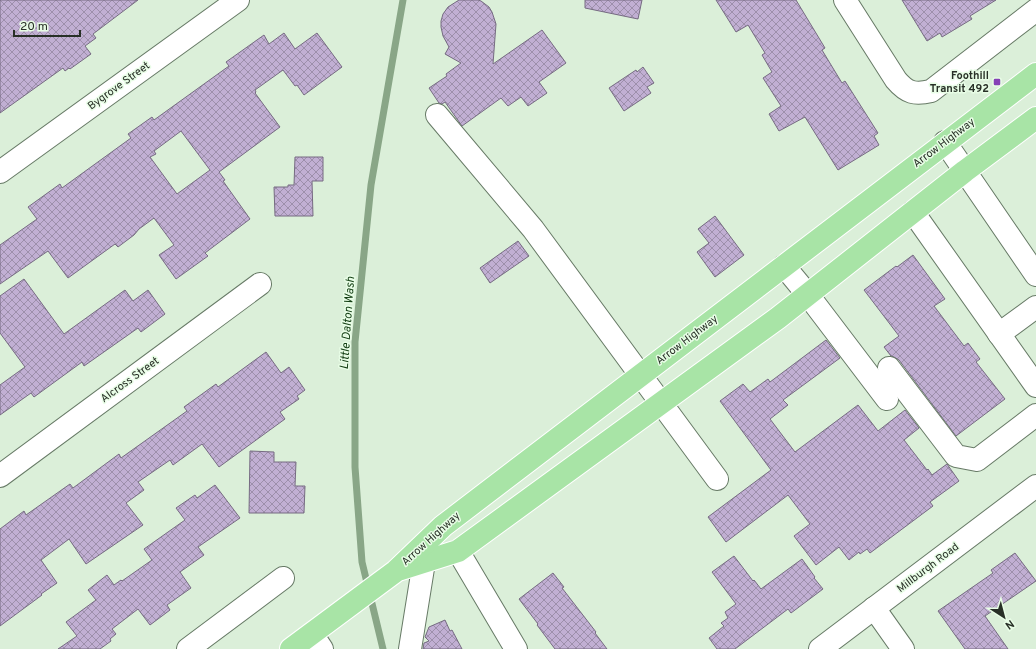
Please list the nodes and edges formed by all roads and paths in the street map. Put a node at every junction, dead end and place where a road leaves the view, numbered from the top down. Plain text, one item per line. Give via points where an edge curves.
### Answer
1 (238, 0) edge
2 (845, 0) edge
3 (1036, 10) edge
4 (1036, 74) edge
5 (437, 115) dead end
6 (1036, 118) edge
7 (945, 142) junction
8 (965, 171) junction
9 (0, 172) edge
10 (913, 212) junction
11 (784, 266) junction
12 (1036, 275) edge
13 (260, 284) dead end
14 (808, 295) junction
15 (1036, 307) edge
16 (999, 334) junction
17 (889, 368) dead end
18 (641, 375) junction
19 (1036, 386) edge
20 (887, 399) dead end
21 (661, 403) junction
22 (1036, 416) edge
23 (0, 476) edge
24 (717, 479) dead end
25 (1036, 486) edge
26 (458, 551) junction
27 (424, 562) junction
28 (396, 571) junction
29 (283, 578) dead end
30 (874, 608) junction
31 (188, 649) edge
32 (291, 649) edge
33 (410, 649) edge
34 (516, 649) edge
35 (820, 649) edge
36 (903, 649) edge

1 - 9 street, Bygrove Street
2 - 3 street via 896,80 903,88 916,93 931,91
4 - 7 main road, Arrow Highway
5 - 18 street via 533,229
6 - 8 main road, Arrow Highway
7 - 8 street
7 - 11 main road, Arrow Highway
8 - 10 main road, Arrow Highway
8 - 12 street
10 - 14 main road, Arrow Highway
10 - 16 street
11 - 14 street
11 - 18 main road, Arrow Highway
13 - 23 street, Alcross Street
14 - 20 street
14 - 21 main road, Arrow Highway
15 - 16 street
16 - 19 street
17 - 22 street via 956,456 977,460
18 - 21 street
18 - 28 main road, Arrow Highway via 443,526
21 - 24 street
21 - 26 main road, Arrow Highway
25 - 30 street, Millburgh Road
26 - 27 main road, Arrow Highway
26 - 34 street
27 - 28 main road, Arrow Highway
27 - 33 street
28 - 32 main road
29 - 31 street
30 - 35 street, Millburgh Road
30 - 36 street

